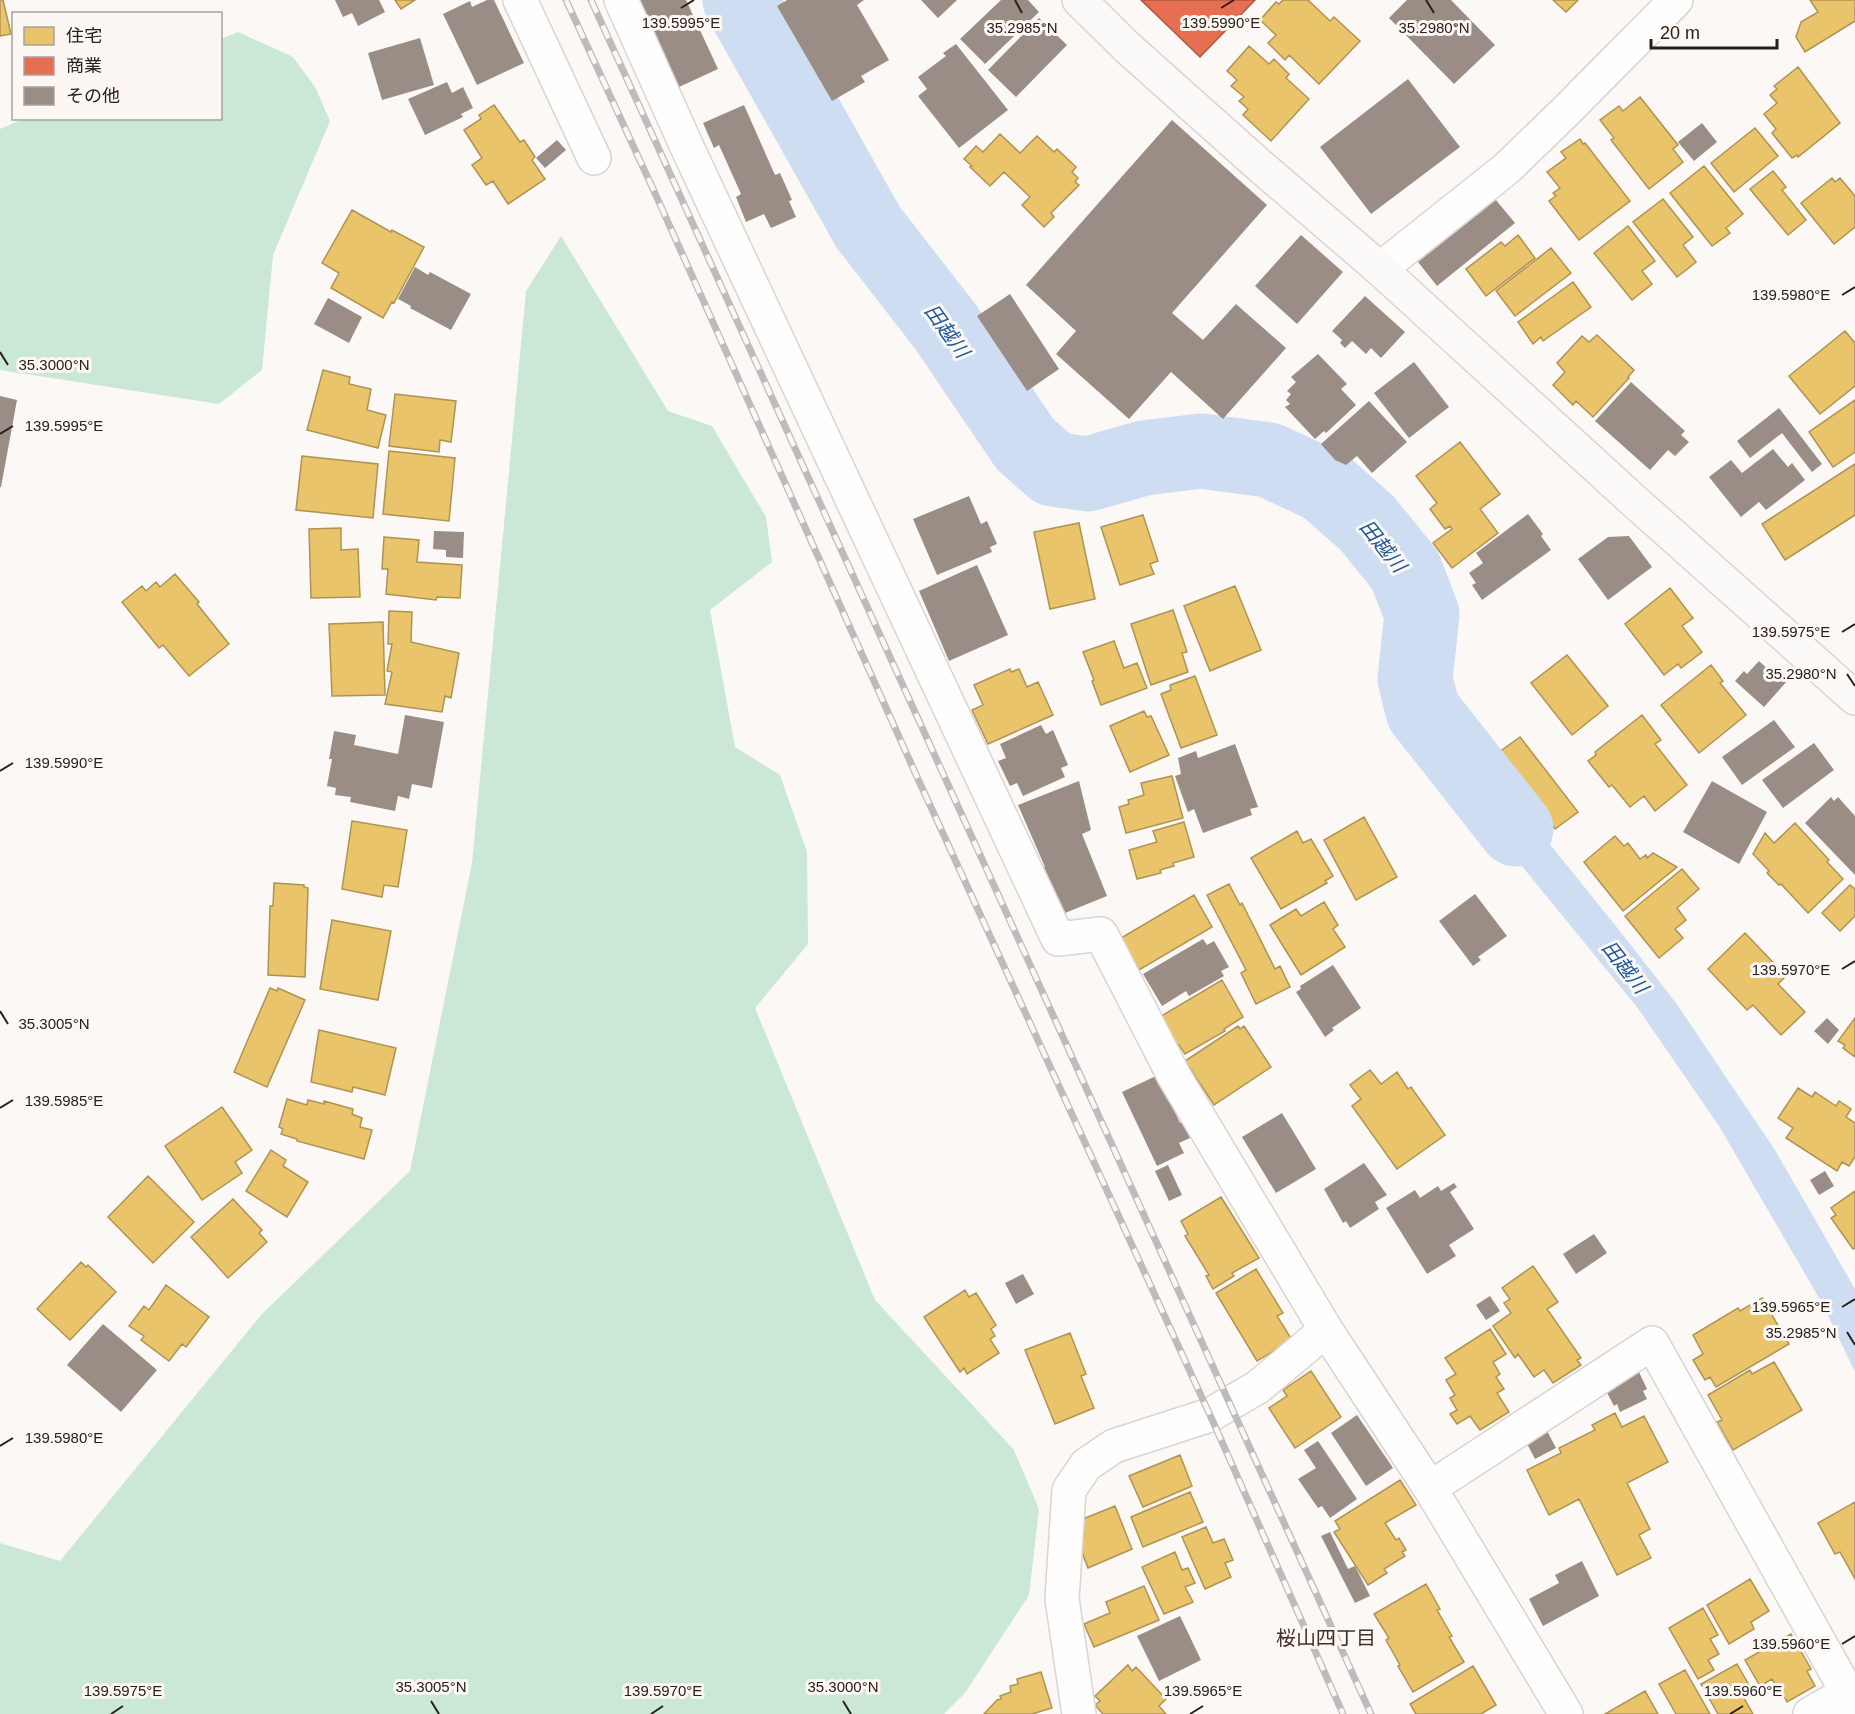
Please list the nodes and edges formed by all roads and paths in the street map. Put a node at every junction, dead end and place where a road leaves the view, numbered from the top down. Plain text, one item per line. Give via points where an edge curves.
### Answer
1 (520, 0) edge
2 (621, 0) edge
3 (1079, 0) edge
4 (1676, 0) edge
5 (594, 158) dead end
6 (1380, 269) junction
7 (1855, 698) edge
8 (1326, 1330) junction
9 (1430, 1488) junction
10 (1852, 1695) edge
11 (1079, 1714) edge
12 (1566, 1714) edge
13 (1810, 1714) edge

1 - 5 street
2 - 8 street via 1058,939 1101,934 1174,1076
3 - 6 street via 1233,142
4 - 6 street via 1506,169
6 - 7 street
8 - 9 street
8 - 11 street via 1258,1387 1210,1415 1114,1446 1086,1465 1069,1490 1062,1599
9 - 10 street via 1652,1343
9 - 12 street
10 - 13 street

